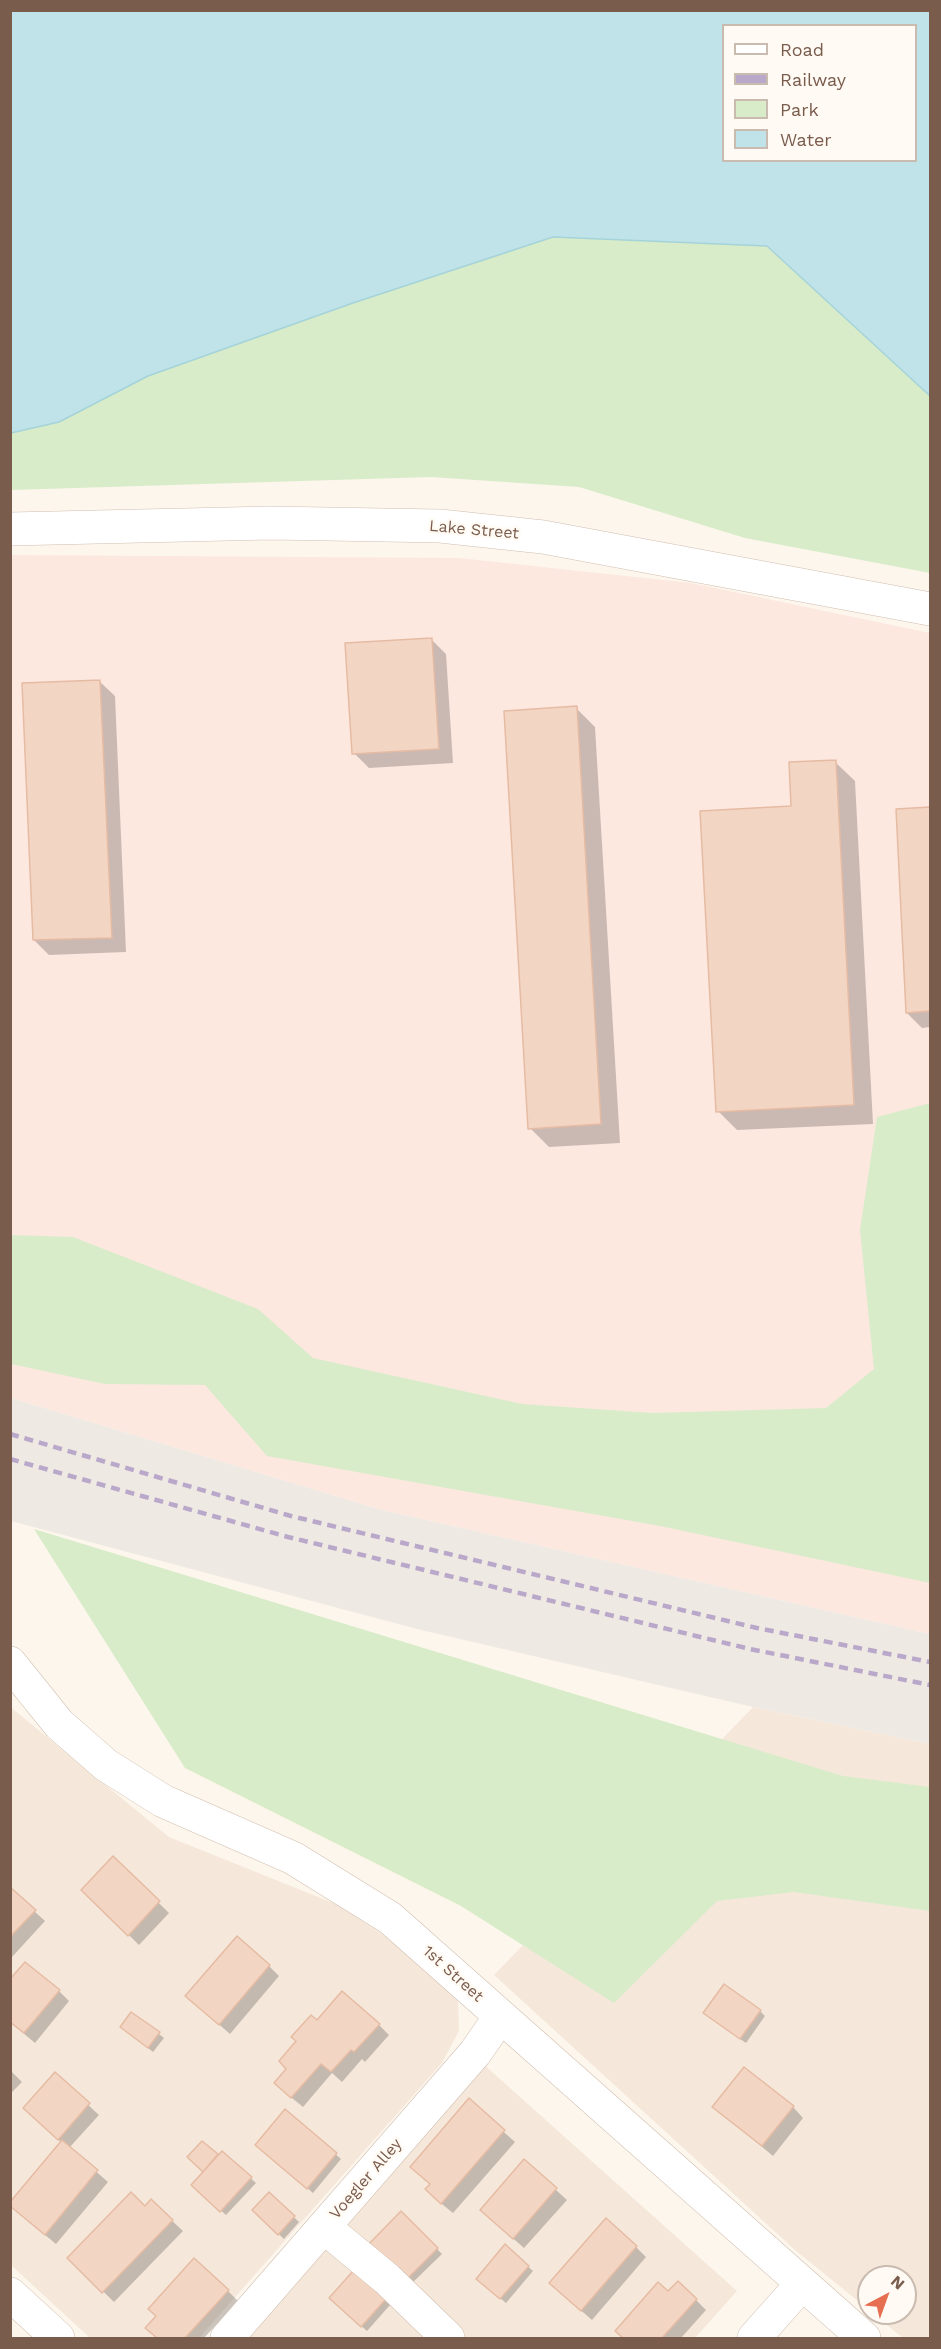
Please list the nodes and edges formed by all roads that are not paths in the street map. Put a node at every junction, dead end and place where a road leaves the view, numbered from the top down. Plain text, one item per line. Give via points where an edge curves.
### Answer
1 (10, 529) edge
2 (930, 609) edge
3 (10, 1663) edge
4 (500, 2017) junction
5 (324, 2227) junction
6 (802, 2284) junction
7 (10, 2294) edge
8 (58, 2338) edge
9 (227, 2338) edge
10 (448, 2338) edge
11 (754, 2338) edge
12 (864, 2338) edge

1 - 2 street, Lake Street via 271,523 440,526 543,537
3 - 4 street, 1st Street via 59,1724 106,1765 163,1801 293,1858 390,1918
4 - 5 street, Voegler Alley via 476,2053
4 - 6 street, 1st Street
5 - 9 street, Voegler Alley
5 - 10 street
6 - 11 street
6 - 12 street, 1st Street
7 - 8 street

